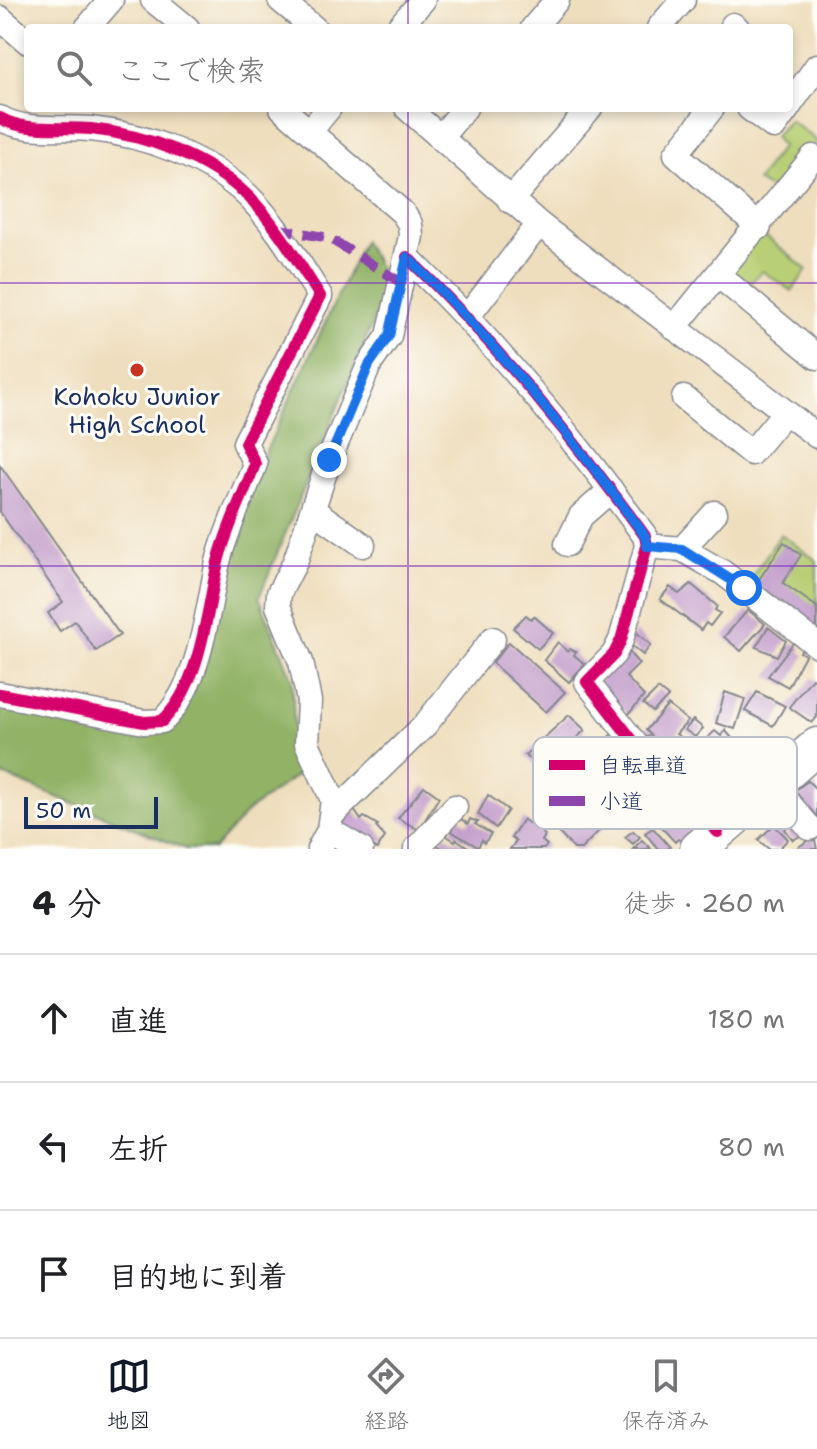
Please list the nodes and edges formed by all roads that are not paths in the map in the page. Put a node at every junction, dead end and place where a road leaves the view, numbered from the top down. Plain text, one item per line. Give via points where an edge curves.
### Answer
1 (111, 0) edge
2 (153, 0) edge
3 (423, 0) edge
4 (557, 0) edge
5 (683, 0) edge
6 (285, 1) edge
7 (0, 18) edge
8 (90, 24) edge
9 (182, 24) edge
10 (310, 24) edge
11 (402, 24) edge
12 (536, 24) edge
13 (662, 24) edge
14 (24, 39) edge
15 (817, 66) edge
16 (793, 100) edge
17 (287, 112) edge
18 (326, 112) edge
19 (411, 112) edge
20 (462, 112) edge
21 (587, 112) edge
22 (709, 112) edge
23 (754, 112) edge
24 (784, 112) edge
25 (0, 118) edge
26 (310, 131) junction
27 (440, 138) junction
28 (813, 157) dead end
29 (510, 201) junction
30 (539, 224) junction
31 (759, 227) junction
32 (407, 257) junction
33 (718, 275) junction
34 (468, 316) junction
35 (674, 328) junction
36 (817, 357) edge
37 (684, 398) dead end
38 (785, 412) junction
39 (817, 436) edge
40 (611, 490) junction
41 (313, 510) junction
42 (715, 513) dead end
43 (567, 544) dead end
44 (363, 545) dead end
45 (647, 546) junction
46 (682, 549) junction
47 (493, 639) dead end
48 (817, 645) edge
49 (0, 694) edge
50 (630, 737) edge
51 (817, 746) edge
52 (797, 764) edge
53 (455, 806) dead end
54 (797, 813) edge
55 (810, 828) dead end
56 (327, 831) edge
57 (361, 849) edge
58 (416, 849) edge

1 - 8 street
2 - 9 street
3 - 11 street
4 - 12 street
5 - 13 street
6 - 10 street
7 - 14 street
15 - 16 street
17 - 26 street
18 - 26 street
19 - 27 street
20 - 27 street
21 - 29 street
22 - 31 street via 676,154
23 - 24 street via 774,127
25 - 49 street via 46,128 133,135 183,154 248,196 320,296 245,443 255,464 218,559 205,637 173,712 162,721 144,722
26 - 32 street via 403,213 410,224
27 - 29 street
28 - 31 street
29 - 30 street
30 - 34 street
30 - 35 street
31 - 33 street
32 - 34 street
32 - 41 street via 389,336 369,365
33 - 35 street
33 - 36 street
34 - 40 street via 572,436
35 - 38 street
37 - 38 street via 751,453
38 - 39 street
40 - 43 street via 581,516
40 - 45 street
41 - 44 street
41 - 56 street via 278,606 301,662 309,701 307,743 333,800
42 - 46 street
45 - 46 street
45 - 50 street via 621,640 587,682
46 - 48 street via 722,572
47 - 56 street via 425,725
51 - 52 highway
53 - 58 street
54 - 55 street
56 - 57 street

